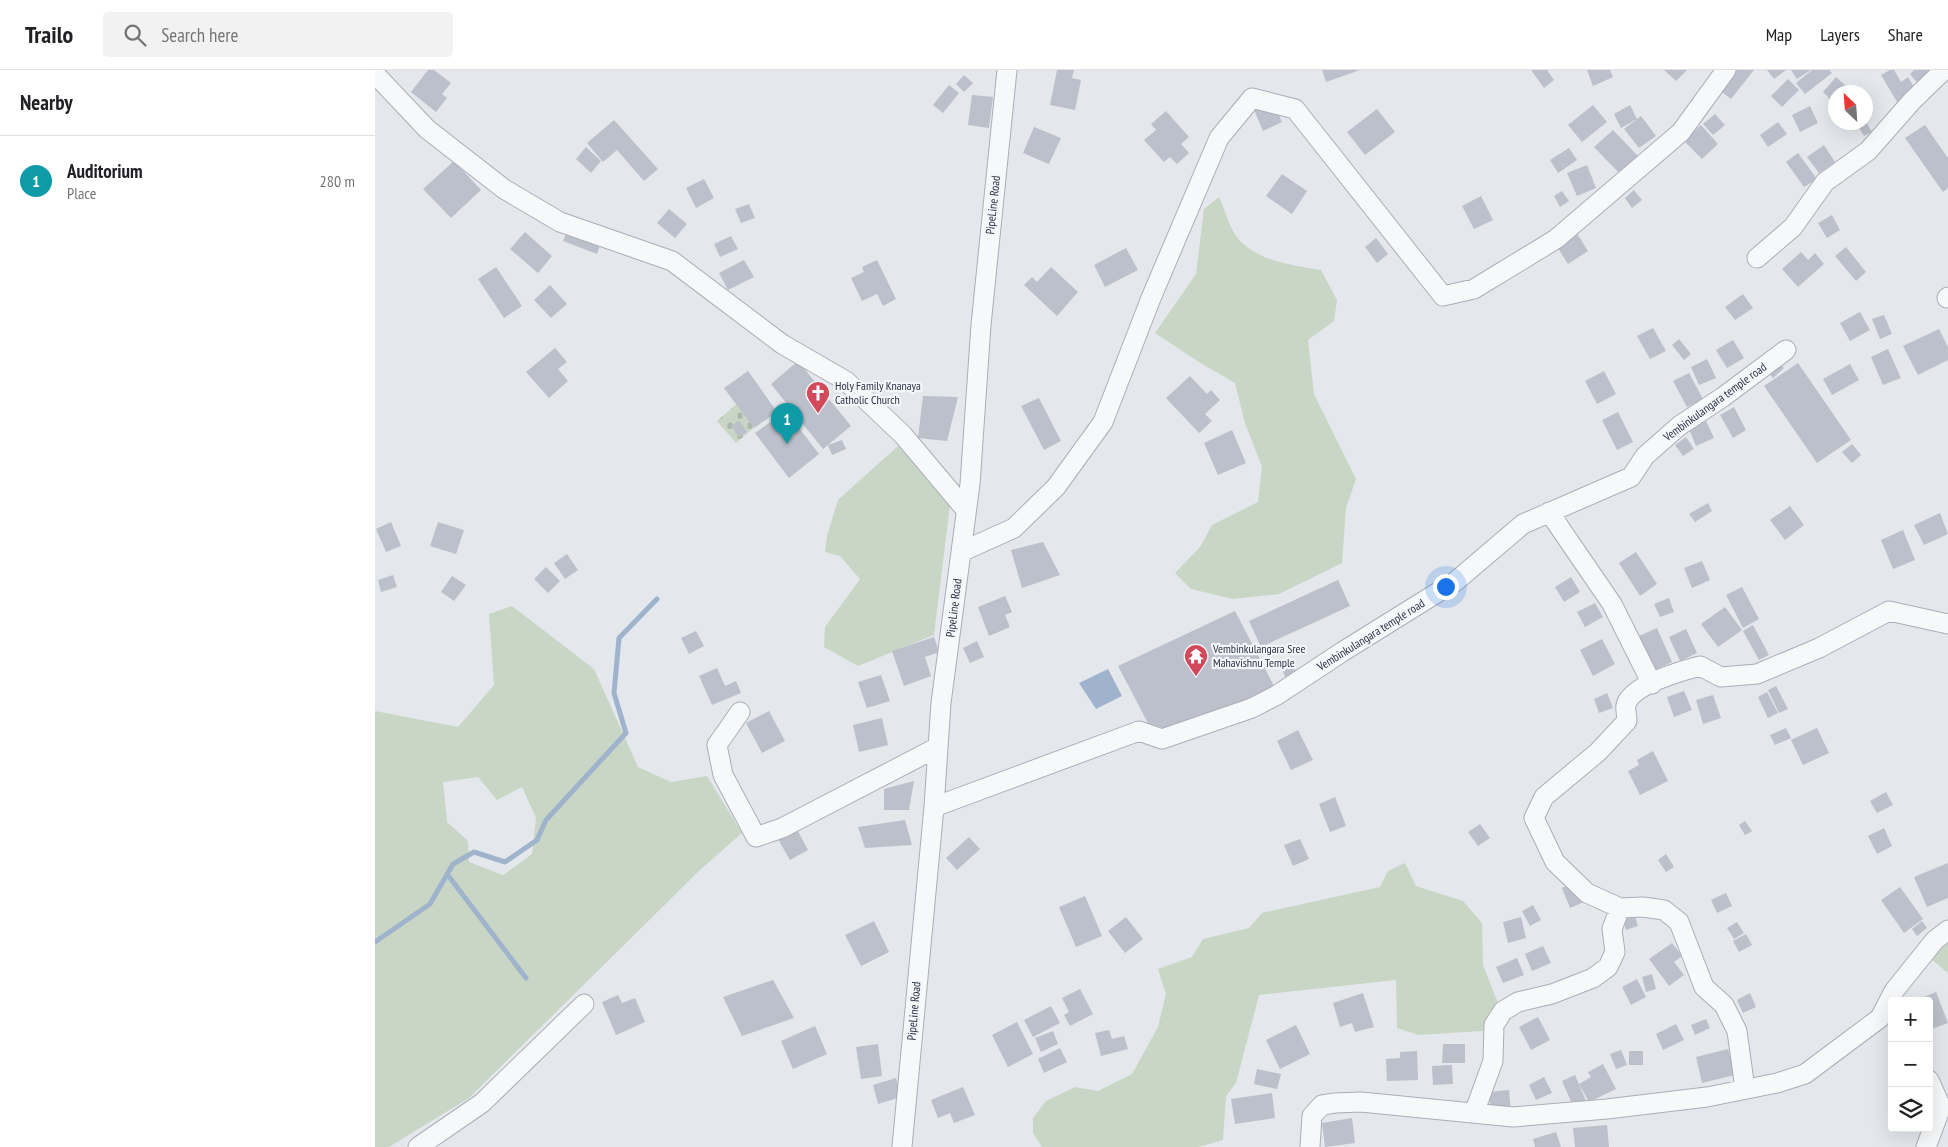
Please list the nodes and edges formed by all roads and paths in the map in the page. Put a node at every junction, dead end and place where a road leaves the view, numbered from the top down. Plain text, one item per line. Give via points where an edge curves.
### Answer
1 (1007, 70) edge
2 (1726, 70) edge
3 (1945, 70) edge
4 (375, 74) edge
5 (1757, 258) dead end
6 (1786, 350) dead end
7 (966, 510) junction
8 (1549, 512) junction
9 (961, 552) junction
10 (1948, 624) edge
11 (1652, 684) junction
12 (741, 712) dead end
13 (938, 747) junction
14 (933, 807) junction
15 (1620, 908) junction
16 (1948, 930) edge
17 (1895, 997) edge
18 (584, 1004) dead end
19 (1888, 1013) edge
20 (1932, 1087) edge
21 (1745, 1089) junction
22 (1474, 1113) junction
23 (418, 1147) edge
24 (902, 1147) edge
25 (1310, 1147) edge
26 (1926, 1147) edge

1 - 7 street, PipeLine Road
2 - 9 street via 1681,132 1556,239 1473,289 1443,296 1295,109 1252,98 1219,138 1103,422 1056,487 1014,528
3 - 5 street via 1912,101 1868,151 1825,182 1793,227
4 - 7 street via 427,129 504,189 560,222 671,261 782,344 846,381 903,435
6 - 8 street, Vembinkulangara temple road via 1679,426 1645,456 1631,477
7 - 9 street, PipeLine Road
8 - 11 street via 1612,604
8 - 14 street, Vembinkulangara temple road via 1523,524 1456,582 1252,708 1161,739 1139,731
9 - 13 street, PipeLine Road
10 - 11 street via 1889,610 1819,648 1757,674 1721,677 1700,666
11 - 15 street via 1633,694 1626,705 1627,721 1598,752 1544,797 1534,818 1555,862 1587,893
12 - 13 street via 717,745 723,774 756,837 782,828
13 - 14 street, PipeLine Road
14 - 24 street, PipeLine Road
15 - 21 street via 1664,910 1679,922 1704,987 1724,1005 1737,1031
15 - 22 street via 1613,929 1615,952 1609,967 1593,978 1552,994 1518,1002 1503,1011 1494,1025 1493,1061
16 - 17 street via 1935,940 1900,984
18 - 23 street via 482,1102
19 - 21 street via 1805,1074 1777,1084
20 - 26 street via 1941,1107
21 - 22 street via 1617,1108 1513,1117
22 - 25 street via 1335,1102 1322,1105 1312,1116

